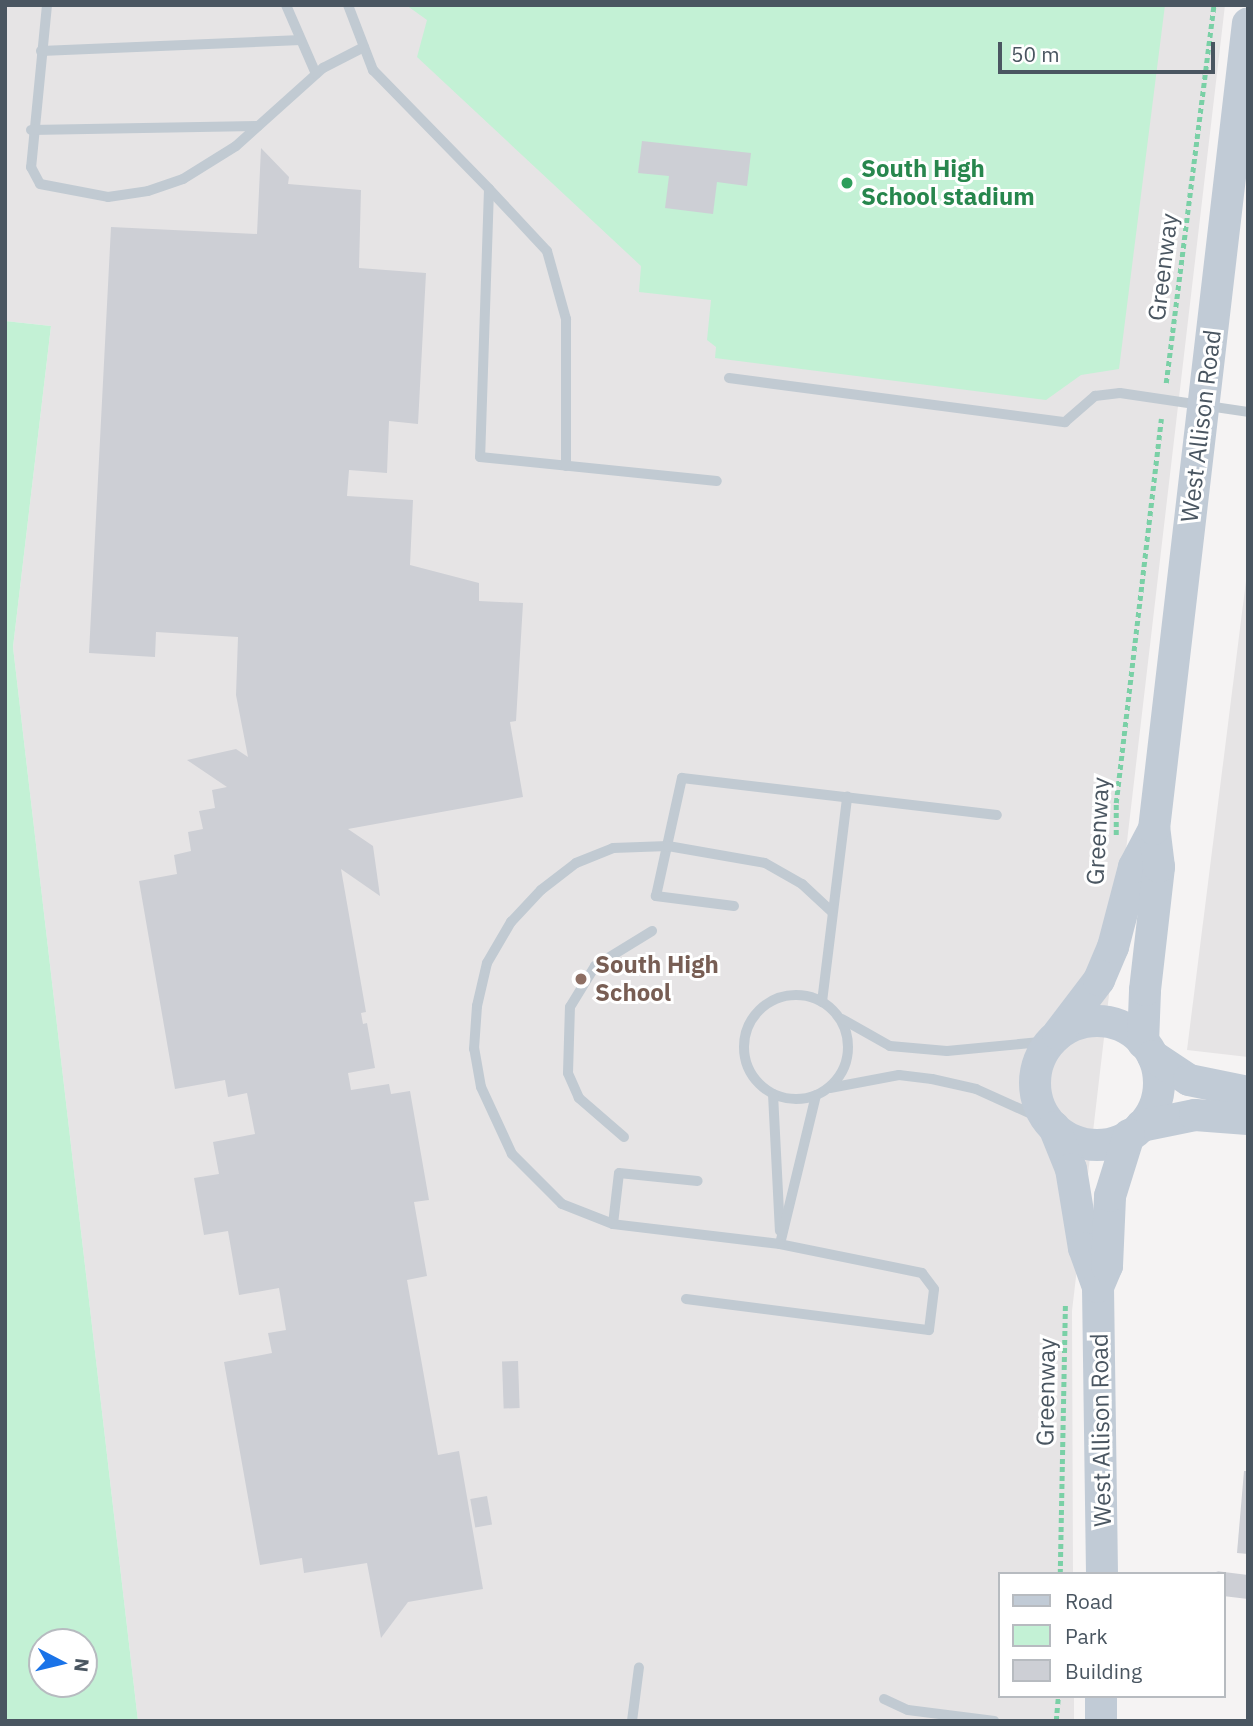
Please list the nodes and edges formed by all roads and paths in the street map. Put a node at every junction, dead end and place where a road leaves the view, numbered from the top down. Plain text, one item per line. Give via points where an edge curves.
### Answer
1 (47, 5) edge
2 (286, 5) edge
3 (348, 5) edge
4 (1214, 5) edge
5 (1248, 23) edge
6 (301, 40) junction
7 (364, 47) junction
8 (41, 51) junction
9 (316, 74) junction
10 (258, 126) junction
11 (31, 130) junction
12 (489, 188) junction
13 (729, 378) dead end
14 (1163, 401) junction
15 (1203, 408) junction
16 (1248, 412) edge
17 (566, 466) junction
18 (717, 481) dead end
19 (847, 797) junction
20 (997, 815) dead end
21 (1154, 829) junction
22 (668, 846) junction
23 (1117, 849) dead end
24 (734, 906) dead end
25 (832, 912) junction
26 (652, 931) dead end
27 (822, 1002) junction
28 (837, 1015) junction
29 (1054, 1038) junction
30 (1148, 1050) junction
31 (828, 1088) junction
32 (1248, 1092) edge
33 (773, 1094) junction
34 (816, 1096) junction
35 (1248, 1119) edge
36 (1052, 1125) junction
37 (1135, 1131) junction
38 (624, 1137) dead end
39 (698, 1181) dead end
40 (613, 1224) junction
41 (780, 1244) junction
42 (1098, 1287) junction
43 (1065, 1295) dead end
44 (686, 1299) dead end
45 (1060, 1572) edge
46 (1102, 1572) edge
47 (639, 1667) dead end
48 (1058, 1698) edge
49 (1101, 1698) edge
50 (884, 1699) dead end
51 (919, 1716) edge
52 (632, 1721) edge
53 (994, 1721) edge
54 (1056, 1721) edge
55 (1101, 1721) edge

1 - 8 lane
2 - 6 lane
3 - 7 lane
4 - 14 path, Greenway
5 - 15 street, West Allison Road
6 - 8 lane
6 - 9 lane
7 - 9 lane
7 - 12 lane via 373,70
8 - 11 lane
9 - 10 lane
10 - 11 lane
10 - 11 lane via 236,146 183,178 148,191 108,197 40,184 31,167
12 - 17 lane via 547,251 562,307
12 - 17 lane via 480,457
13 - 14 lane via 1065,422 1095,396 1120,393
14 - 15 lane
14 - 23 path, Greenway via 1115,803
15 - 16 lane
15 - 21 street, West Allison Road
17 - 18 lane
19 - 20 lane
19 - 22 lane via 682,778
19 - 25 lane
21 - 29 street, West Allison Road via 1134,867 1113,947 1099,979
21 - 30 street, West Allison Road via 1159,866 1144,990
22 - 24 lane via 656,896
22 - 25 lane via 765,863 802,884
22 - 40 lane via 613,848 576,863 541,890 511,922 487,963 477,1006 474,1049 481,1087 512,1154 562,1204
25 - 27 lane
26 - 38 lane via 595,966 570,1007 568,1073 579,1098
27 - 28 lane
27 - 33 lane via 803,995 784,997 764,1006 751,1022 744,1041 746,1059 755,1080
28 - 29 lane via 890,1046 947,1051
28 - 31 lane via 845,1029 848,1054 841,1073
29 - 30 street via 1080,1023 1103,1021 1124,1028
29 - 36 street via 1039,1061 1035,1084 1039,1105
30 - 32 street via 1189,1080
30 - 37 street via 1158,1090
31 - 34 lane
31 - 36 lane via 880,1076 932,1079 976,1089
33 - 34 lane via 797,1099
33 - 41 lane
34 - 41 lane
35 - 37 street via 1195,1115
36 - 37 street via 1087,1144 1110,1143
36 - 42 street, West Allison Road via 1071,1169 1084,1248
37 - 42 street, West Allison Road via 1110,1196 1107,1266
39 - 40 lane via 619,1173
40 - 41 lane
41 - 44 lane via 922,1273 934,1289 929,1330
42 - 46 street, West Allison Road
43 - 45 path, Greenway
47 - 52 lane
48 - 54 path
49 - 55 street
50 - 51 lane
51 - 53 lane

